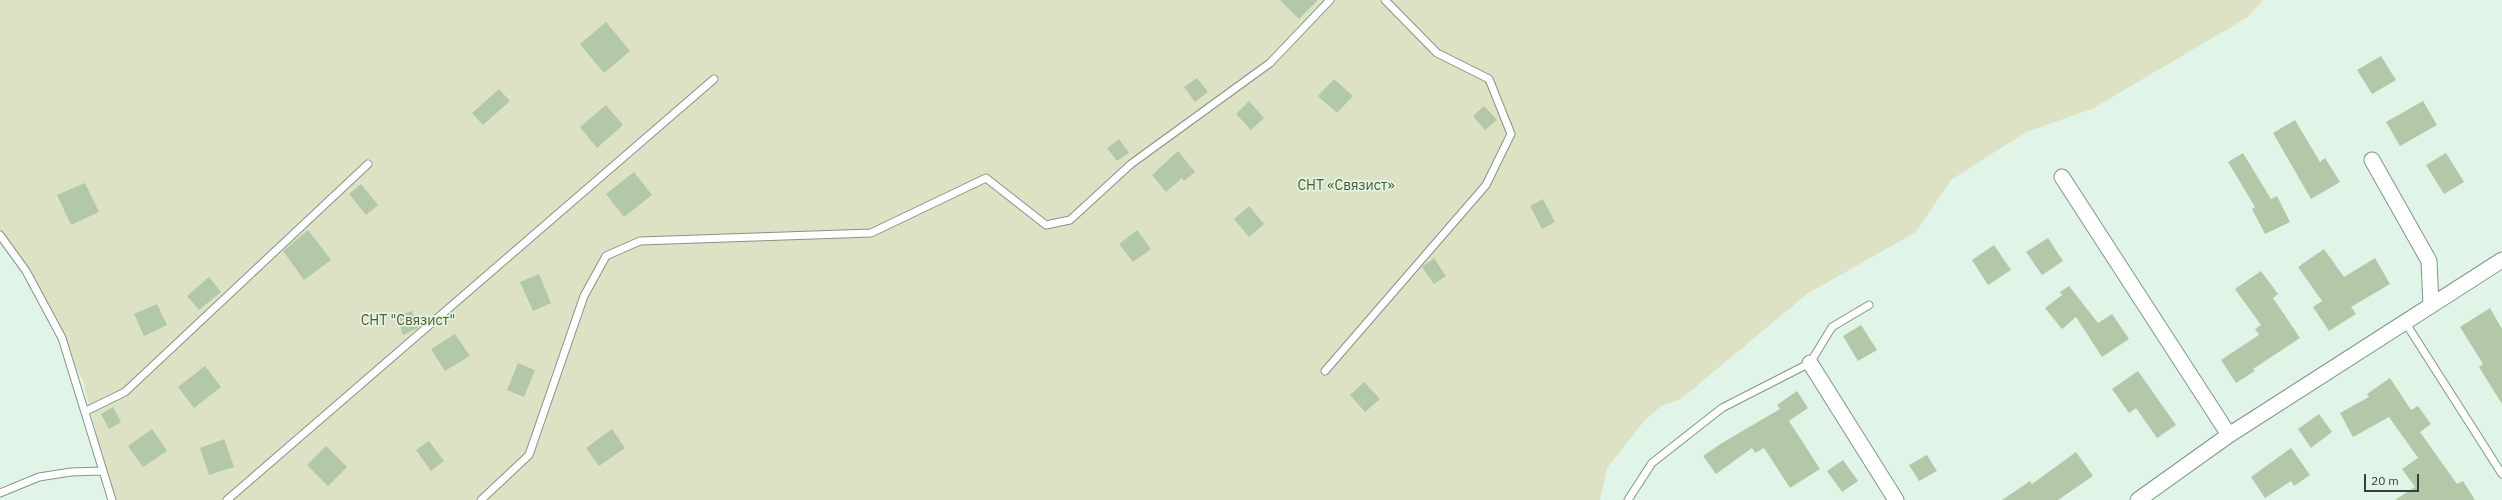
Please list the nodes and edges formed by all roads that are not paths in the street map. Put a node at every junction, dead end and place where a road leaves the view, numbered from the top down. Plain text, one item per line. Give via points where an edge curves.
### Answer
1 (1330, 0) edge
2 (1385, 0) edge
3 (714, 79) dead end
4 (2372, 160) dead end
5 (368, 164) dead end
6 (2062, 177) dead end
7 (0, 235) edge
8 (2502, 260) edge
9 (1869, 304) dead end
10 (2431, 304) junction
11 (2404, 322) junction
12 (1810, 363) junction
13 (1325, 371) dead end
14 (86, 411) junction
15 (2229, 435) junction
16 (102, 471) junction
17 (2502, 474) edge
18 (0, 493) edge
19 (112, 500) edge
20 (227, 500) edge
21 (481, 500) edge
22 (1628, 500) edge
23 (1896, 500) edge
24 (2138, 500) edge

1 - 21 lane via 1270,63 1132,164 1070,220 1046,225 986,178 871,233 640,241 606,256 584,296 529,455
2 - 13 lane via 1437,53 1489,79 1511,134 1486,185
3 - 20 lane
4 - 10 street via 2429,261
5 - 14 lane via 125,392
6 - 15 street
7 - 14 lane via 26,270 62,338
8 - 10 street
9 - 12 lane via 1832,327
10 - 11 street
11 - 15 street
11 - 17 lane
12 - 22 lane via 1722,408 1652,463
12 - 23 street
14 - 16 lane
15 - 24 street
16 - 18 lane via 39,477
16 - 19 lane

